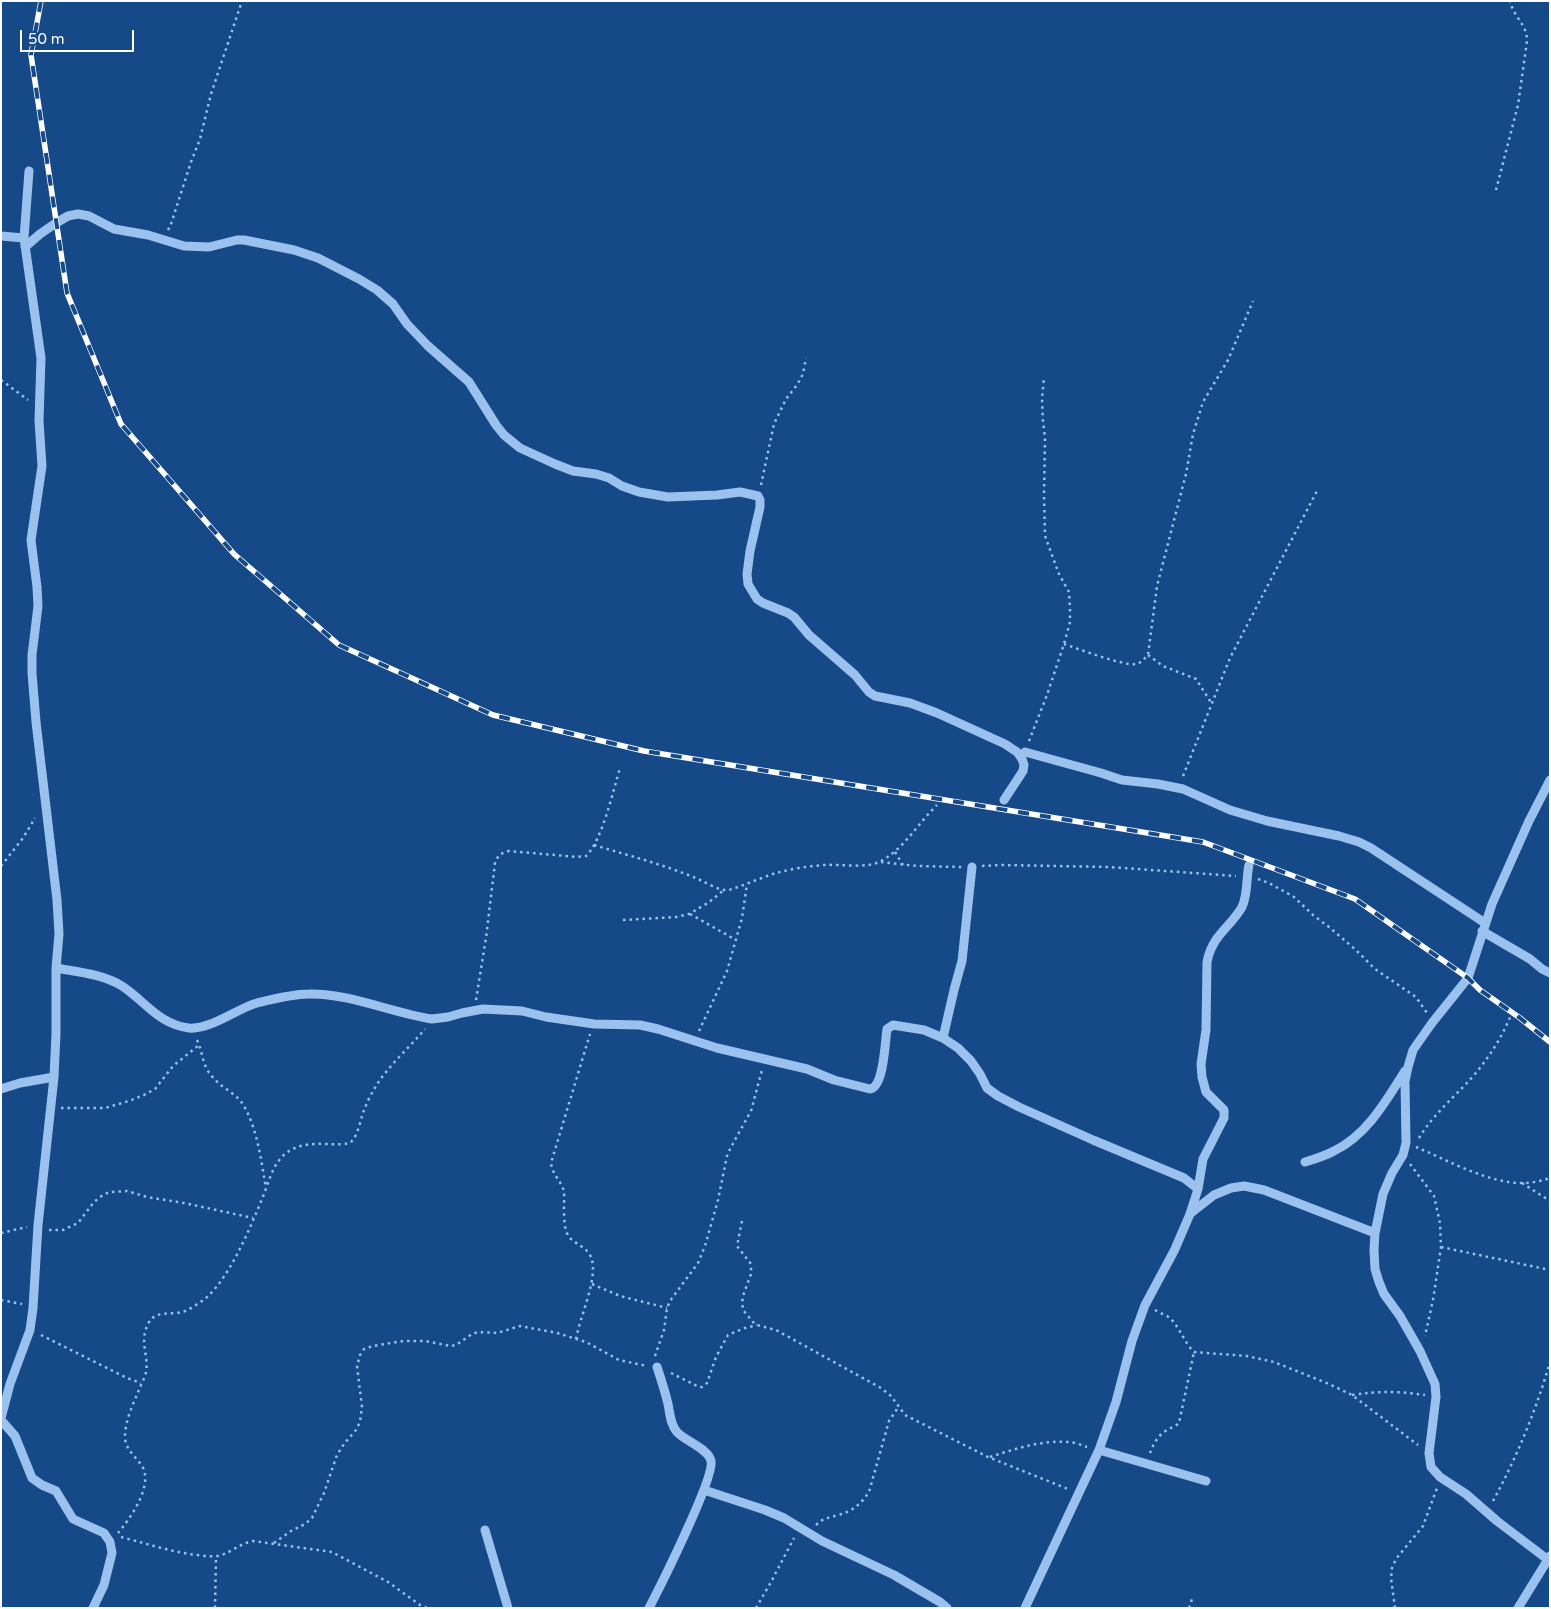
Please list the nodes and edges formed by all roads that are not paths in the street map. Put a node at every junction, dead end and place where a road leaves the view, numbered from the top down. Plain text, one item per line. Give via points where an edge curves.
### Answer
1 (29, 171) dead end
2 (1, 236) edge
3 (25, 243) junction
4 (1025, 752) road end
5 (1550, 780) edge
6 (1004, 800) dead end
7 (1249, 865) dead end
8 (972, 867) road end
9 (1484, 927) junction
10 (56, 968) junction
11 (1550, 973) edge
12 (943, 1038) junction
13 (1408, 1066) junction
14 (54, 1078) junction
15 (1, 1089) edge
16 (1305, 1162) dead end
17 (1198, 1190) junction
18 (1190, 1214) junction
19 (1375, 1233) junction
20 (654, 1367) road end
21 (1, 1419) edge
22 (1099, 1450) junction
23 (1206, 1481) dead end
24 (704, 1490) junction
25 (485, 1530) dead end
26 (1548, 1557) edge
27 (93, 1608) edge
28 (508, 1608) edge
29 (649, 1608) edge
30 (947, 1608) edge
31 (1025, 1608) edge
32 (1518, 1608) edge

1 - 3 street
2 - 3 street
3 - 6 street via 68,216 78,214 114,229 184,246 216,247 244,240 318,258 359,279 393,304 428,346 470,382 496,425 520,448 573,471 596,474 653,495 740,492 758,496 760,507 747,574 748,584 757,599 788,613 875,696 910,703 937,713 1017,752 1024,765 1023,772
3 - 10 street via 41,358 42,466 31,540 38,606 32,673 58,900
4 - 9 street via 1122,780 1178,788 1268,822 1359,842
5 - 9 street
7 - 17 street via 1242,906 1208,953 1202,1077 1206,1092 1225,1113 1203,1159
8 - 12 street via 962,961
9 - 11 street
9 - 13 street via 1468,978 1413,1050
10 - 12 street via 86,973 122,986 151,1012 189,1028 211,1024 256,1003 308,994 333,996 432,1019 483,1010 522,1011 594,1024 640,1025 873,1089 879,1080 889,1027 924,1030
10 - 14 street
12 - 17 street via 971,1061 987,1088 998,1096 1184,1178
13 - 16 street via 1363,1130 1335,1151
13 - 19 street via 1405,1093 1410,1144 1383,1194
14 - 15 street
14 - 21 street via 30,1330
17 - 18 street
18 - 19 street via 1214,1195 1244,1186 1264,1190
18 - 22 street via 1145,1305
19 - 26 street via 1375,1269 1379,1282 1420,1351 1435,1384 1429,1454 1431,1467
20 - 24 street via 662,1382 676,1432 711,1460
21 - 27 street via 15,1436 32,1478 56,1491 72,1519 104,1533 110,1542 112,1553 104,1585
22 - 23 street
22 - 31 street
24 - 29 street
24 - 30 street via 784,1518 809,1534 894,1575
25 - 28 street
26 - 32 street

